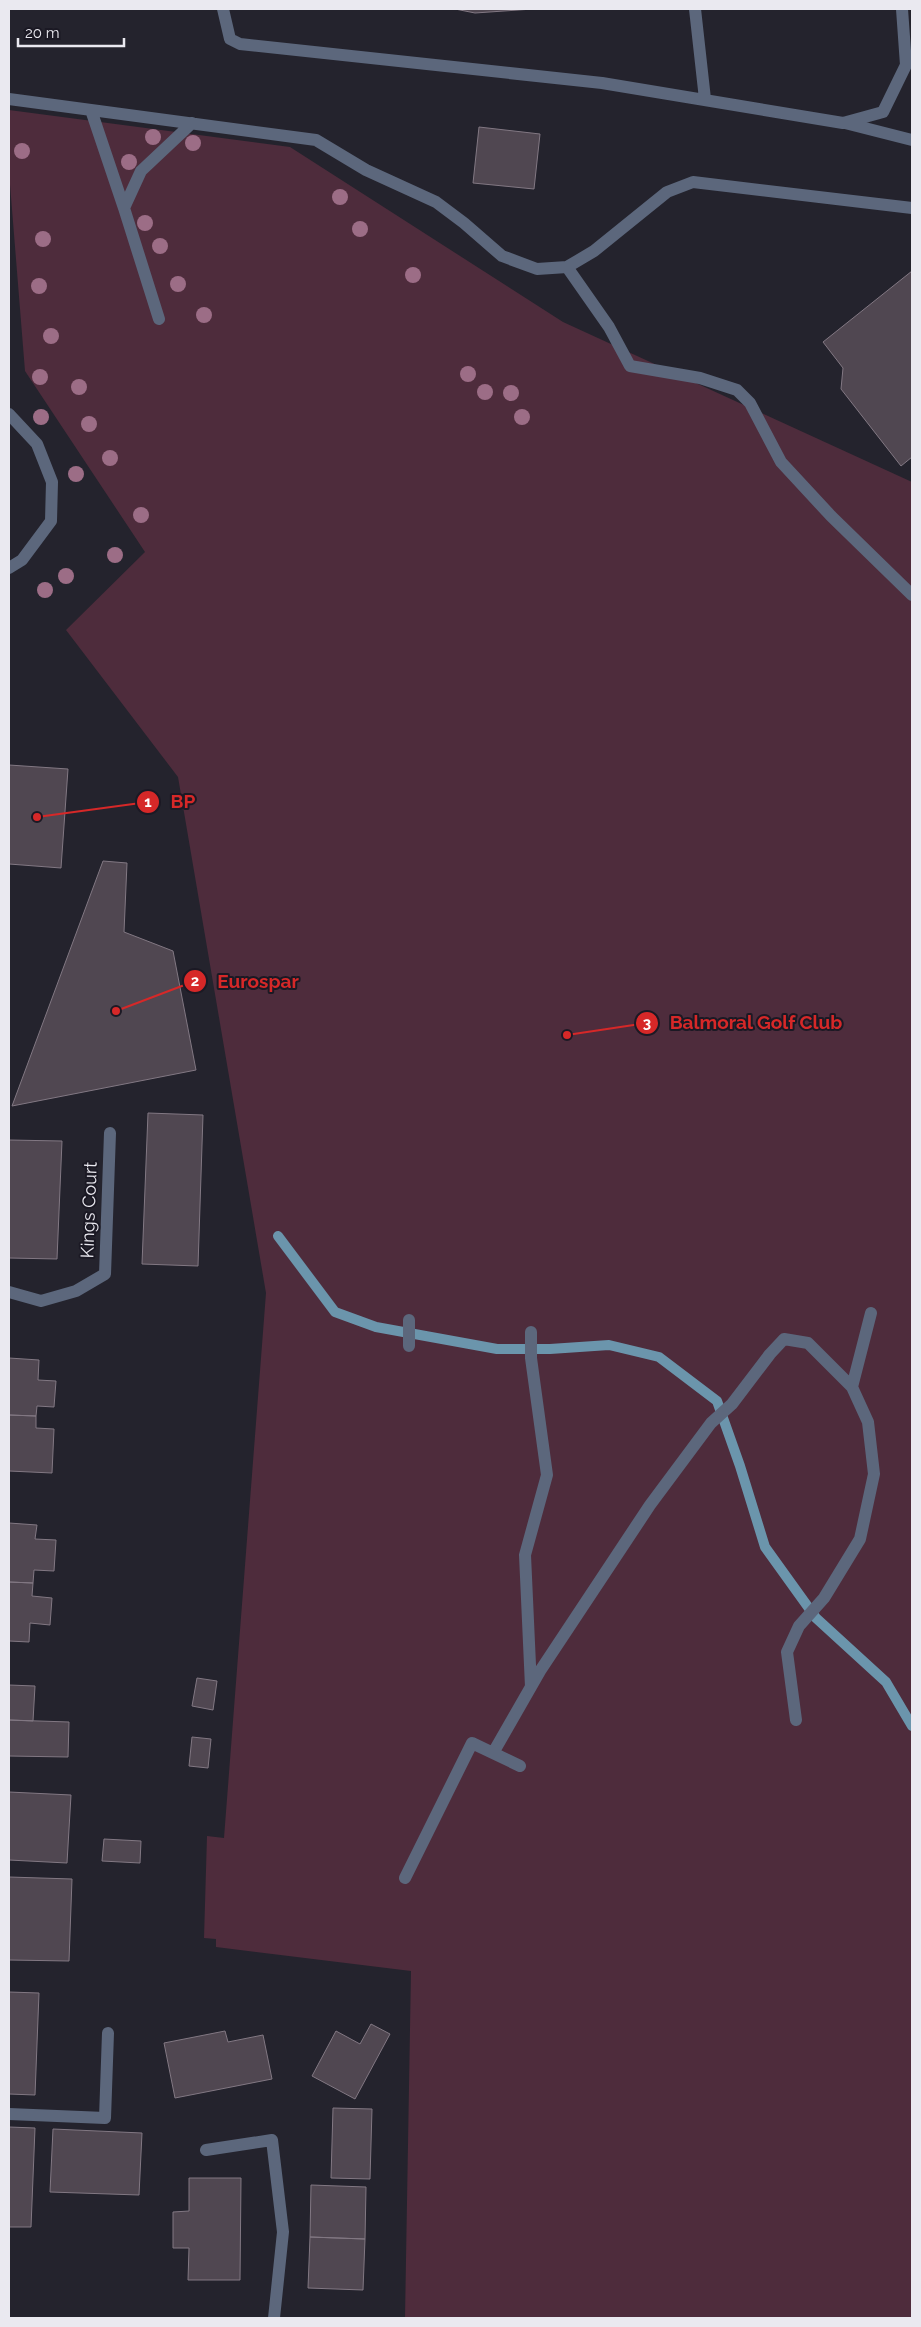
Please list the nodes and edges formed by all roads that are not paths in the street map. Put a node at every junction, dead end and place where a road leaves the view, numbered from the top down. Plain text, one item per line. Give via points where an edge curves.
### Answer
1 (223, 9) edge
2 (694, 9) edge
3 (902, 9) edge
4 (9, 99) edge
5 (705, 99) junction
6 (91, 110) junction
7 (843, 123) junction
8 (192, 124) junction
9 (912, 140) edge
10 (124, 208) junction
11 (912, 208) edge
12 (567, 267) junction
13 (159, 319) dead end
14 (9, 414) edge
15 (9, 568) edge
16 (912, 595) edge
17 (110, 1133) dead end
18 (9, 1292) edge
19 (871, 1313) dead end
20 (409, 1320) dead end
21 (531, 1332) dead end
22 (409, 1346) dead end
23 (852, 1387) junction
24 (531, 1687) junction
25 (796, 1720) dead end
26 (493, 1753) junction
27 (520, 1766) dead end
28 (405, 1878) dead end
29 (108, 2032) dead end
30 (9, 2114) edge
31 (206, 2150) dead end
32 (274, 2318) edge

1 - 5 street via 230,39 240,44 602,83
2 - 5 street
3 - 7 street via 906,65 883,112
4 - 6 street
5 - 7 street
6 - 8 street
6 - 10 street
7 - 9 street
8 - 10 street via 141,171
8 - 12 street via 316,140 366,170 436,202 502,256 537,269
10 - 13 street
11 - 12 street via 693,182 667,192 594,251
12 - 16 street via 609,327 630,366 700,378 737,390 750,403 781,462
14 - 15 street via 37,444 52,482 51,522 22,560
17 - 18 street, Kings Court via 105,1274 76,1291 41,1301
19 - 23 street
20 - 22 street
21 - 24 street via 531,1358 547,1475 525,1555
23 - 24 street via 808,1343 784,1339 732,1404 710,1424 650,1505
23 - 25 street via 868,1422 874,1474 860,1539 824,1598 799,1626 788,1652
24 - 26 street
26 - 27 street
26 - 28 street via 472,1743
29 - 30 street via 105,2118
31 - 32 street via 272,2140 283,2232

